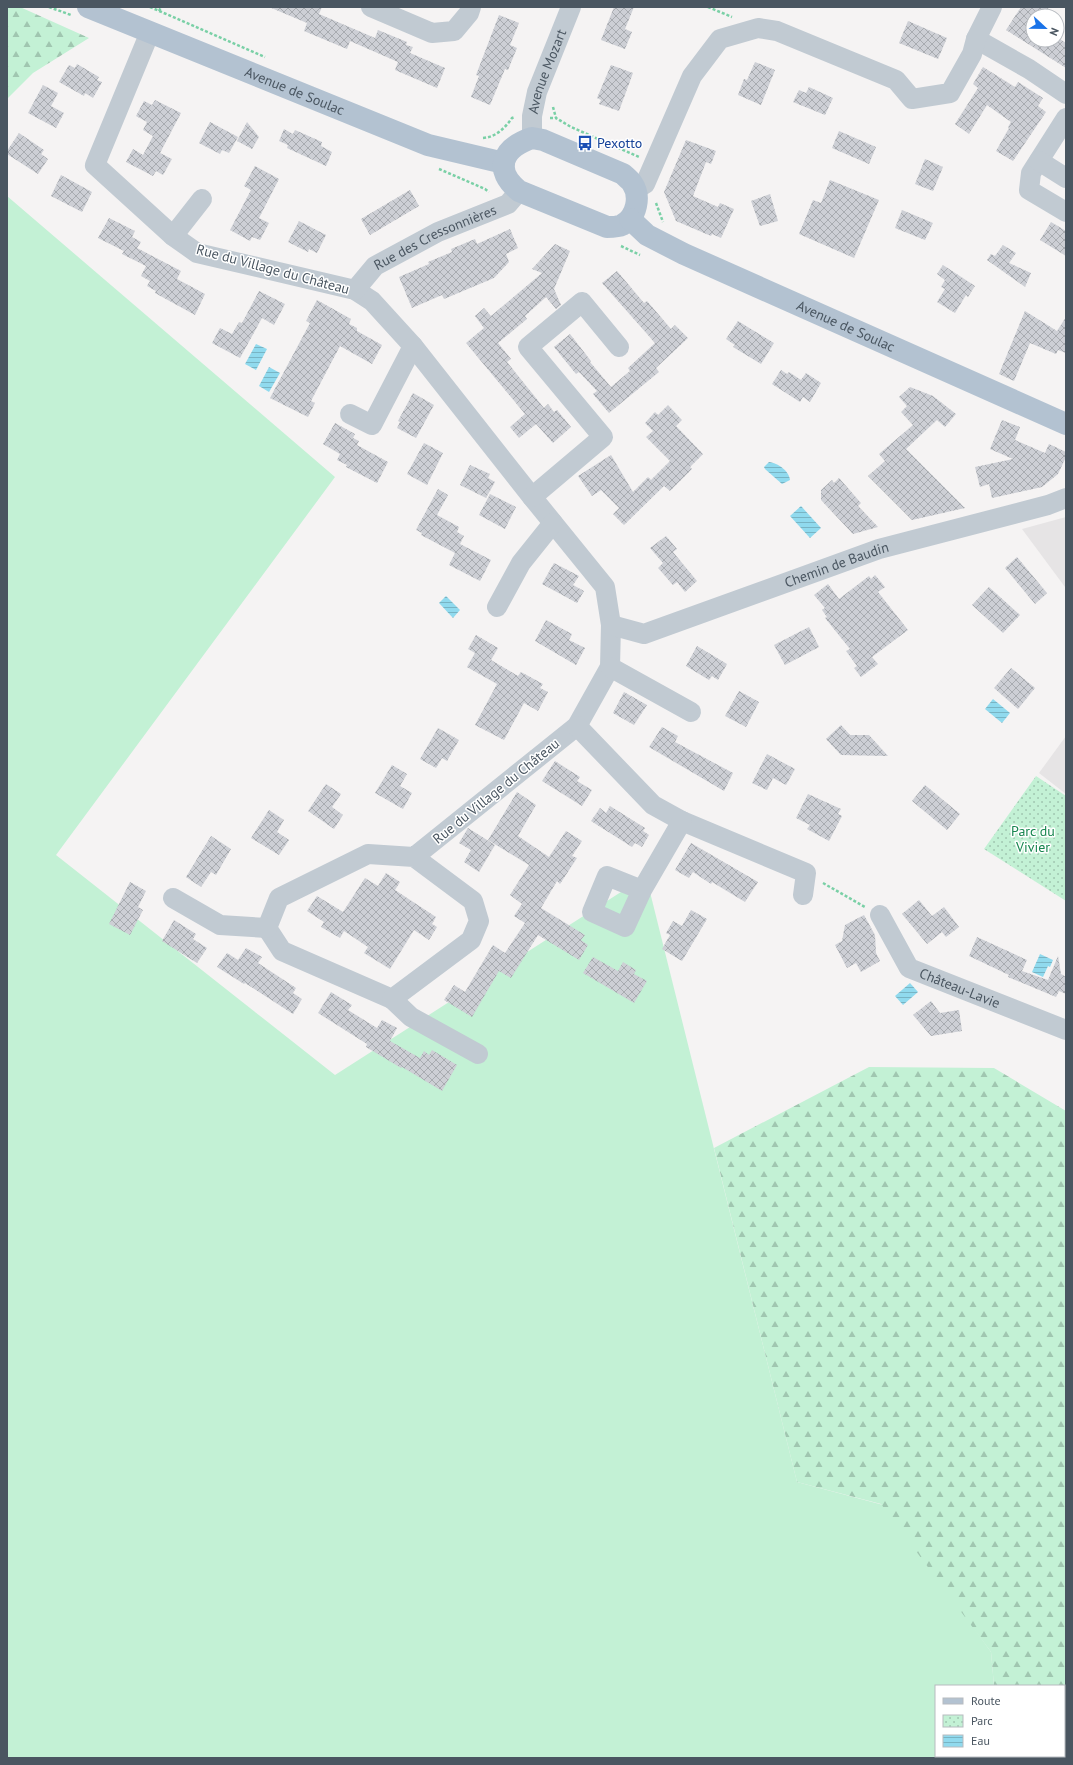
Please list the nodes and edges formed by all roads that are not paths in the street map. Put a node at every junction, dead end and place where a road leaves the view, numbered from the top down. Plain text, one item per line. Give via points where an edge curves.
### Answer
1 (88, 7) edge
2 (371, 7) edge
3 (471, 7) edge
4 (571, 7) edge
5 (992, 7) edge
6 (150, 32) junction
7 (976, 39) junction
8 (1066, 94) edge
9 (1066, 118) edge
10 (532, 138) junction
11 (1039, 161) junction
12 (504, 163) junction
13 (1066, 178) edge
14 (635, 190) junction
15 (520, 191) junction
16 (202, 199) dead end
17 (1066, 212) edge
18 (630, 219) junction
19 (173, 236) junction
20 (355, 290) junction
21 (413, 346) junction
22 (619, 347) dead end
23 (350, 414) dead end
24 (1066, 424) edge
25 (532, 497) junction
26 (1066, 498) edge
27 (553, 523) junction
28 (497, 607) dead end
29 (611, 625) junction
30 (610, 667) junction
31 (691, 712) dead end
32 (577, 726) junction
33 (682, 822) junction
34 (414, 857) junction
35 (642, 890) dead end
36 (803, 895) dead end
37 (173, 898) dead end
38 (880, 916) road end
39 (267, 928) junction
40 (392, 999) junction
41 (1066, 1030) edge
42 (478, 1054) dead end

1 - 6 main road, Avenue de Soulac
2 - 3 street via 432,33 454,31
4 - 10 street, Avenue Mozart via 540,83 532,116
5 - 7 street
6 - 12 main road, Avenue de Soulac via 428,145
6 - 19 street, Rue du Village du Château via 94,166
7 - 8 street via 1029,69
7 - 14 street via 972,54 950,93 912,99 896,80 777,31 758,28 720,39 692,76 644,184
9 - 11 street
10 - 12 main road via 521,141 510,149
10 - 14 main road via 543,140 623,174 632,182
11 - 13 street
11 - 17 street via 1031,173 1029,190
12 - 15 main road via 504,174 510,184
14 - 18 main road via 636,208
15 - 18 main road via 607,227 622,225
15 - 20 street, Rue des Cressonnières via 508,204 438,232 375,266
16 - 19 street
18 - 24 main road, Avenue de Soulac via 647,235 684,254
19 - 20 street, Rue du Village du Château via 197,253
20 - 21 street, Rue du Village du Château via 372,301
21 - 23 street via 372,425
21 - 25 street, Rue du Village du Château
22 - 25 street via 582,302 528,347 603,438
25 - 27 street, Rue du Village du Château
26 - 29 street, Chemin de Baudin via 1048,505 879,549 644,634
27 - 28 street via 521,563
27 - 29 street, Rue du Village du Château via 605,587
29 - 30 street, Rue du Village du Château
30 - 31 street
30 - 32 street, Rue du Village du Château
32 - 33 street via 653,805
32 - 34 street, Rue du Village du Château
33 - 35 street
33 - 36 street via 806,873
34 - 39 street via 368,854 279,898
34 - 40 street via 473,901 478,921 471,940
37 - 39 street via 220,925
38 - 41 street, Château-Lavie via 909,968
39 - 40 street via 282,951
40 - 42 street via 411,1017

